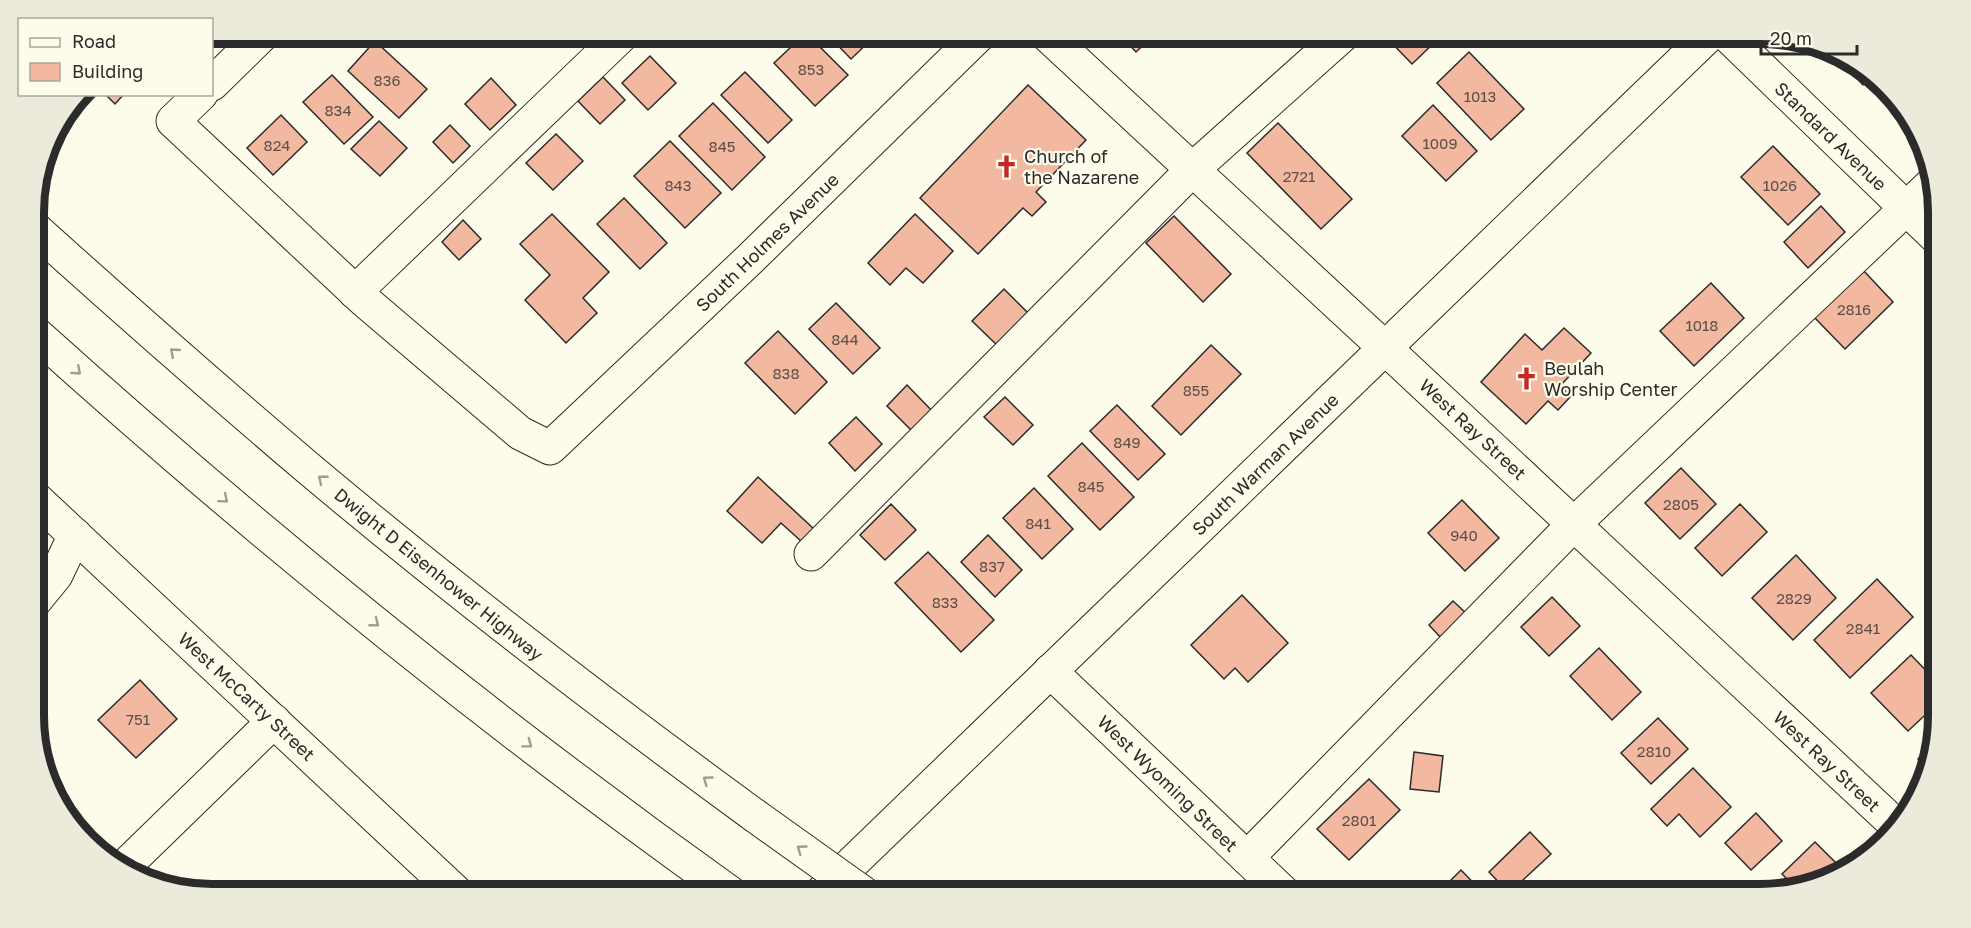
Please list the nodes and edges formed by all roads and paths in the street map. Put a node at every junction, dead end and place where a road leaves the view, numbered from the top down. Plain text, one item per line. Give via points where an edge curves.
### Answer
1 (253, 44) edge
2 (613, 44) edge
3 (970, 44) edge
4 (1057, 44) edge
5 (1333, 44) edge
6 (1700, 44) edge
7 (1736, 44) edge
8 (213, 83) edge
9 (199, 96) edge
10 (1192, 169) junction
11 (1926, 190) edge
12 (1906, 209) junction
13 (1928, 230) edge
14 (44, 237) edge
15 (355, 292) junction
16 (44, 341) edge
17 (1385, 348) junction
18 (44, 507) edge
19 (1574, 524) junction
20 (75, 536) junction
21 (811, 554) dead end
22 (44, 590) edge
23 (1050, 671) junction
24 (274, 721) junction
25 (1891, 821) edge
26 (1247, 858) junction
27 (129, 862) edge
28 (445, 884) edge
29 (718, 884) edge
30 (830, 884) edge
31 (851, 884) edge
32 (1274, 884) edge

1 - 8 main road
2 - 15 main road
3 - 15 main road, South Holmes Avenue via 550,448 520,433
4 - 10 main road, West Ray Street
5 - 10 main road
6 - 17 main road, South Warman Avenue
7 - 12 main road, Standard Avenue
9 - 15 main road via 173,121
10 - 17 main road, West Ray Street
10 - 21 main road
11 - 12 main road
12 - 13 main road, Standard Avenue
12 - 19 main road
31 -> 14 main road, Dwight D Eisenhower Highway, bridge via 556,667 309,469
16 -> 29 main road via 288,553 489,714
17 - 19 main road, West Ray Street
17 - 23 main road, South Warman Avenue
18 - 20 main road, West McCarty Street
19 - 25 main road, West Ray Street
19 - 26 main road
20 - 22 main road via 56,575
20 - 24 main road, West McCarty Street
23 - 26 main road, West Wyoming Street
23 - 30 main road, South Warman Avenue
24 - 27 main road
24 - 28 main road, West McCarty Street
26 - 32 main road, West Wyoming Street

